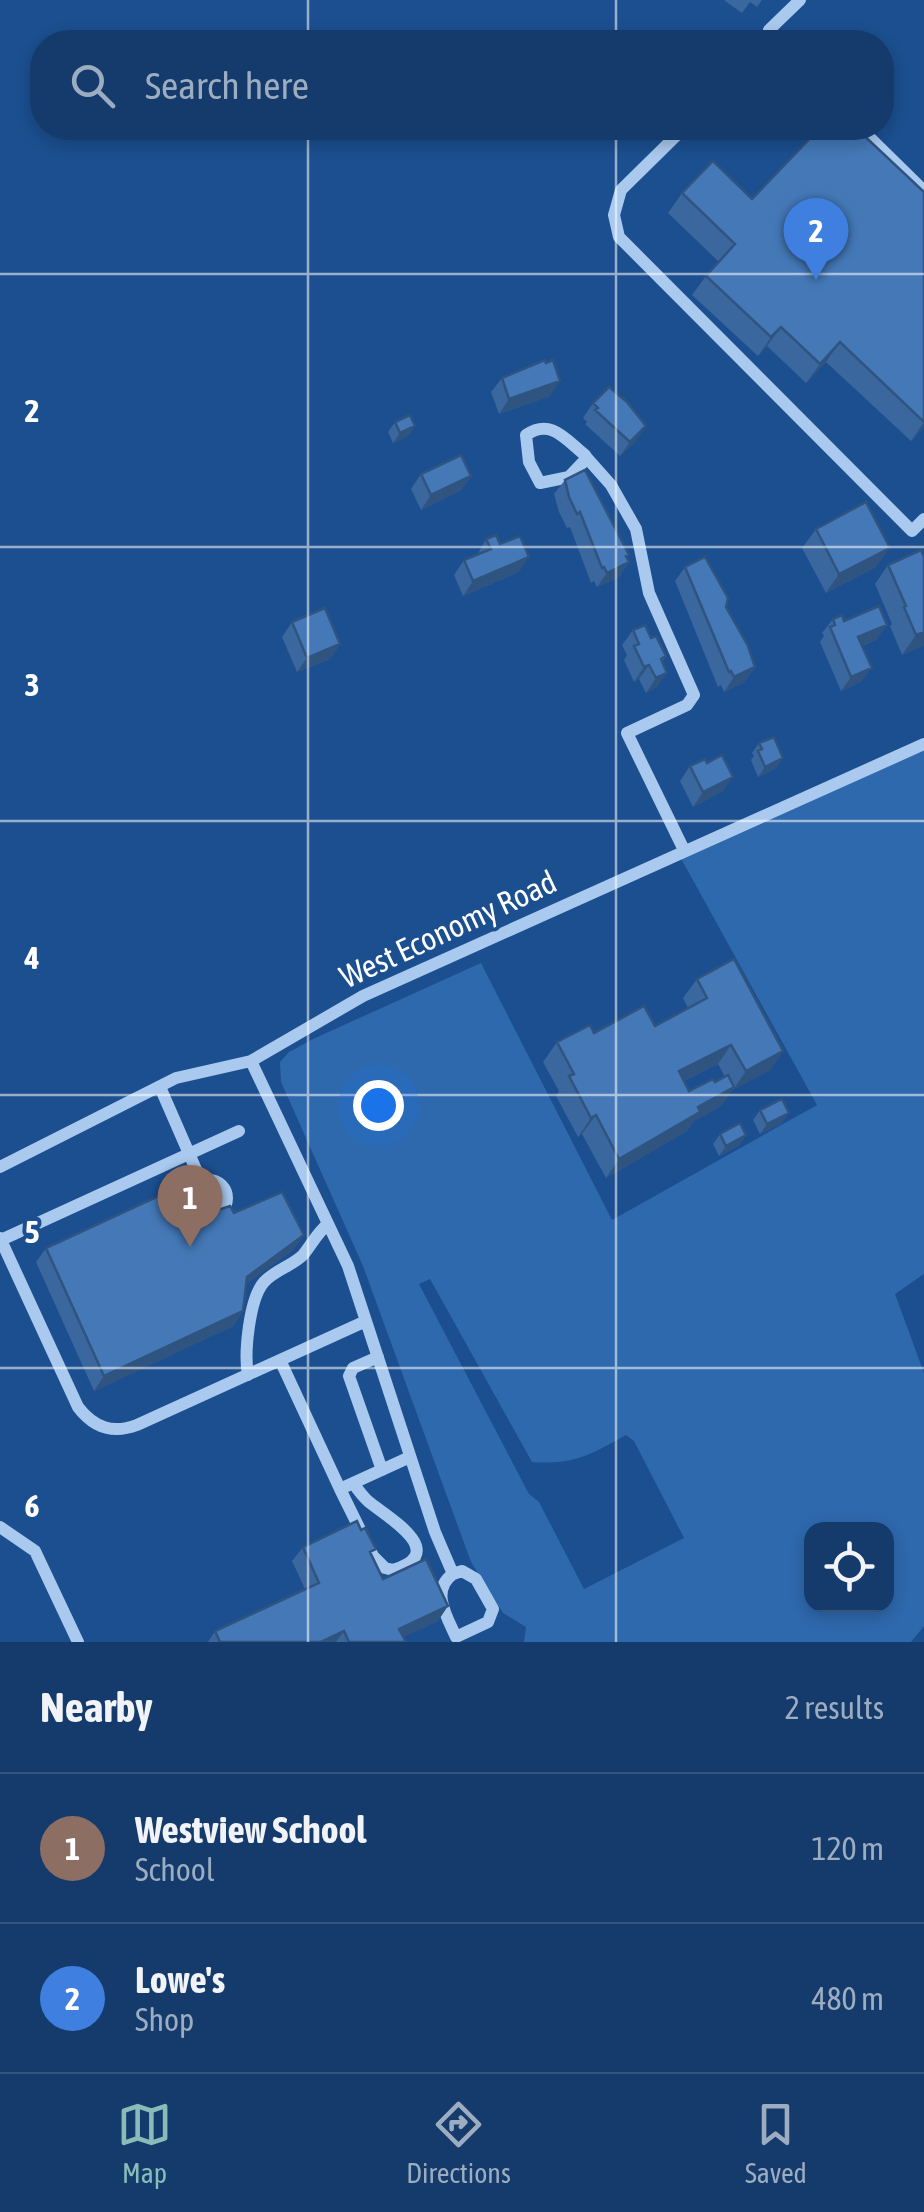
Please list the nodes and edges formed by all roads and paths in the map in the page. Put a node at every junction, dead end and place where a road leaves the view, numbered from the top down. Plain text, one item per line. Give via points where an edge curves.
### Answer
1 (800, 0) edge
2 (768, 30) edge
3 (672, 140) edge
4 (872, 140) edge
5 (924, 191) edge
6 (587, 458) junction
7 (924, 519) edge
8 (924, 744) edge
9 (684, 850) junction
10 (251, 1061) junction
11 (160, 1087) junction
12 (239, 1131) dead end
13 (189, 1154) junction
14 (0, 1168) edge
15 (201, 1181) dead end
16 (328, 1224) junction
17 (0, 1239) edge
18 (366, 1321) junction
19 (378, 1357) junction
20 (280, 1360) junction
21 (248, 1375) junction
22 (410, 1457) junction
23 (382, 1470) junction
24 (346, 1486) junction
25 (0, 1527) edge
26 (453, 1574) junction
27 (451, 1640) edge
28 (78, 1642) edge

1 - 2 street
3 - 7 street via 621,190 614,216 619,237 912,532
4 - 5 street
6 - 6 street via 551,427 526,435 528,462 540,483 569,476
6 - 9 street via 636,530 649,593 692,686 687,705 627,733
8 - 9 street, West Economy Road
9 - 10 street, West Economy Road via 362,996
10 - 11 street, West Economy Road
10 - 16 street
11 - 13 street
11 - 14 street, West Economy Road
12 - 13 street
13 - 15 street
13 - 17 street
16 - 18 street
16 - 21 street via 257,1293 244,1355
17 - 21 street via 78,1407 97,1424 125,1429
18 - 19 street
18 - 20 street
19 - 22 street
19 - 23 street via 349,1376
20 - 21 street
20 - 24 street
22 - 23 street
22 - 26 street
23 - 24 street
24 - 24 street via 410,1532 416,1542 408,1564 393,1570 378,1563
25 - 28 street via 34,1551
26 - 27 street via 441,1599
26 - 27 street via 476,1578 493,1609 488,1622

